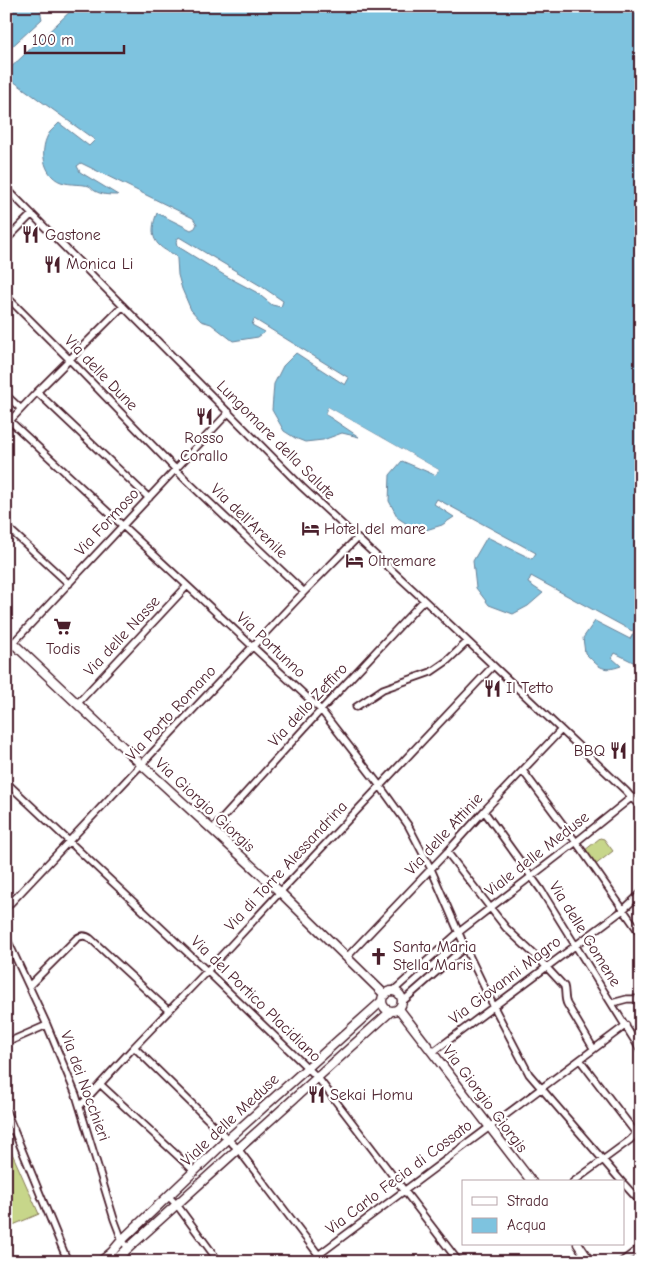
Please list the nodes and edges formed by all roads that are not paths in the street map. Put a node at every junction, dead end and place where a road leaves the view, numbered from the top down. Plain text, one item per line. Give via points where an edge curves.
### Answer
1 (6, 188) edge
2 (32, 214) junction
3 (6, 240) edge
4 (6, 296) edge
5 (123, 306) junction
6 (70, 360) junction
7 (37, 392) junction
8 (6, 395) edge
9 (20, 409) junction
10 (229, 412) junction
11 (8, 423) edge
12 (175, 469) junction
13 (149, 498) junction
14 (122, 525) junction
15 (6, 526) edge
16 (356, 538) junction
17 (69, 584) junction
18 (187, 586) junction
19 (304, 592) junction
20 (424, 600) junction
21 (6, 636) edge
22 (467, 642) junction
23 (13, 643) junction
24 (253, 647) junction
25 (6, 651) edge
26 (493, 666) junction
27 (77, 704) junction
28 (356, 707) dead end
29 (321, 710) junction
30 (561, 730) junction
31 (142, 765) junction
32 (523, 771) junction
33 (6, 782) edge
34 (380, 786) junction
35 (632, 797) junction
36 (641, 808) edge
37 (484, 811) junction
38 (212, 830) junction
39 (70, 841) junction
40 (576, 842) junction
41 (447, 852) junction
42 (431, 869) junction
43 (532, 876) junction
44 (280, 892) junction
45 (641, 893) edge
46 (6, 908) edge
47 (490, 908) junction
48 (623, 910) junction
49 (459, 932) junction
50 (641, 935) edge
51 (6, 937) edge
52 (576, 944) junction
53 (465, 947) junction
54 (347, 957) junction
55 (546, 966) junction
56 (207, 970) junction
57 (29, 986) junction
58 (386, 996) junction
59 (641, 999) edge
60 (612, 1003) junction
61 (397, 1007) junction
62 (494, 1007) junction
63 (169, 1011) junction
64 (47, 1025) junction
65 (626, 1025) junction
66 (6, 1043) edge
67 (592, 1046) dead end
68 (134, 1047) junction
69 (641, 1051) edge
70 (432, 1052) junction
71 (580, 1060) junction
72 (307, 1068) junction
73 (318, 1078) junction
74 (100, 1084) junction
75 (541, 1089) junction
76 (80, 1106) junction
77 (6, 1111) edge
78 (490, 1127) junction
79 (14, 1129) junction
80 (638, 1130) edge
81 (6, 1132) edge
82 (228, 1139) junction
83 (238, 1149) junction
84 (603, 1160) junction
85 (194, 1171) junction
86 (530, 1180) edge
87 (577, 1180) edge
88 (621, 1180) edge
89 (624, 1183) edge
90 (404, 1191) junction
91 (168, 1196) junction
92 (641, 1203) edge
93 (176, 1205) junction
94 (122, 1240) junction
95 (579, 1246) edge
96 (641, 1247) edge
97 (128, 1248) junction
98 (319, 1255) junction
99 (68, 1262) edge
100 (100, 1262) edge
101 (113, 1262) edge
102 (219, 1262) edge
103 (310, 1262) edge
104 (324, 1262) edge
105 (459, 1262) edge
106 (590, 1262) edge
107 (621, 1262) edge

1 - 2 street, Lungomare della Salute
2 - 3 street
2 - 5 street, Lungomare della Salute
4 - 6 street, Via delle Dune
5 - 6 street
5 - 10 street, Lungomare della Salute
6 - 7 street
6 - 12 street, Via delle Dune
7 - 9 street
7 - 13 street
8 - 9 street
9 - 11 street
10 - 12 street, Via Formoso
10 - 16 street, Lungomare della Salute
11 - 14 street, Via Portunno
12 - 13 street, Via Formoso
12 - 19 street, Via dell'Arenile
13 - 14 street, Via Formoso
14 - 17 street, Via Formoso
14 - 18 street, Via Portunno
15 - 17 street
16 - 19 street, Via Porto Romano
16 - 20 street, Lungomare della Salute
17 - 23 street, Via Formoso
18 - 24 street, Via Portunno
18 - 27 street, Via delle Nasse
19 - 24 street, Via Porto Romano
20 - 22 street, Lungomare della Salute
20 - 29 street, Via dello Zeffiro
21 - 23 street, Via Giorgio Giorgis
22 - 26 street, Lungomare della Salute
22 - 28 street via 431,672 383,689
23 - 25 street, Via Formoso
23 - 27 street, Via Giorgio Giorgis
24 - 29 street, Via Portunno
24 - 31 street, Via Porto Romano
26 - 30 street, Lungomare della Salute
26 - 34 street, Via di Torre Alessandrina
27 - 31 street, Via Giorgio Giorgis
29 - 34 street, Via Portunno
29 - 38 street, Via dello Zeffiro
30 - 32 street, Via delle Attinie
30 - 35 street, Lungomare della Salute
31 - 38 street, Via Giorgio Giorgis
31 - 39 street, Via Porto Romano
32 - 37 street, Via delle Attinie
32 - 40 street
33 - 39 street, Via del Portico Placidiano
34 - 42 street, Via Portunno via 408,825
34 - 44 street, Via di Torre Alessandrina
35 - 36 street, Lungomare della Salute
35 - 40 street, Viale delle Meduse
37 - 41 street, Via delle Attinie
37 - 43 street, Via delle Gomene
38 - 44 street, Via Giorgio Giorgis
39 - 46 street, Via Porto Romano
39 - 56 street, Via del Portico Placidiano
40 - 43 street, Viale delle Meduse
40 - 48 street
41 - 42 street, Via delle Attinie
41 - 47 street
42 - 49 street, Via Portunno
42 - 54 street, Via delle Attinie
43 - 47 street, Viale delle Meduse
43 - 52 street, Via delle Gomene
44 - 54 street, Via Giorgio Giorgis
44 - 56 street, Via di Torre Alessandrina
45 - 48 street, Via Giovanni Magro
47 - 49 street, Viale delle Meduse
47 - 55 street via 511,934
48 - 50 street
48 - 52 street, Via Giovanni Magro
49 - 53 street, Via Portunno
49 - 58 street, Viale delle Meduse
51 - 57 street, Via dei Nocchieri
52 - 55 street, Via Giovanni Magro
52 - 60 street, Via delle Gomene
53 - 61 street, Viale delle Meduse
53 - 62 street, Via Portunno
54 - 58 street, Via Giorgio Giorgis
55 - 62 street, Via Giovanni Magro
55 - 67 street via 564,986 567,1004
56 - 63 street, Via di Torre Alessandrina
56 - 72 street, Via del Portico Placidiano
57 - 63 street via 76,939 84,936
57 - 64 street, Via dei Nocchieri
58 - 61 street via 384,1007 388,1010
58 - 61 street via 396,992 399,995
58 - 72 street, Viale delle Meduse
59 - 60 street
60 - 65 street, Via delle Gomene
61 - 70 street, Via Giorgio Giorgis
61 - 73 street, Viale delle Meduse
62 - 70 street, Via Giovanni Magro
62 - 75 street, Via Portunno via 527,1071
63 - 68 street, Via di Torre Alessandrina
64 - 66 street
64 - 76 street, Via dei Nocchieri
65 - 69 street, Via delle Gomene
65 - 71 street, Via Carlo Fecia di Cossato
68 - 74 street, Via di Torre Alessandrina
68 - 82 street
70 - 78 street, Via Giorgio Giorgis
71 - 75 street, Via Carlo Fecia di Cossato
71 - 80 street
72 - 73 street, Via del Portico Placidiano
72 - 82 street, Viale delle Meduse
73 - 83 street, Viale delle Meduse
73 - 90 street, Via del Portico Placidiano
74 - 76 street, Via di Torre Alessandrina
74 - 85 street
75 - 78 street, Via Carlo Fecia di Cossato
75 - 84 street, Via Portunno
76 - 94 street, Via dei Nocchieri
77 - 79 street
78 - 86 street, Via Giorgio Giorgis
78 - 90 street, Via Carlo Fecia di Cossato
79 - 81 street
79 - 99 street
80 - 84 street
82 - 83 street
82 - 85 street, Viale delle Meduse
83 - 93 street, Viale delle Meduse
83 - 98 street
84 - 87 street
84 - 88 street, Via Portunno
85 - 91 street, Viale delle Meduse
89 - 92 street, Via Portunno
90 - 98 street, Via Carlo Fecia di Cossato
90 - 105 street, Via del Portico Placidiano
91 - 93 street
91 - 94 street, Viale delle Meduse
93 - 97 street, Viale delle Meduse
93 - 102 street
94 - 97 street, Via dei Nocchieri
94 - 100 street, Viale delle Meduse
95 - 106 street
96 - 107 street
97 - 101 street, Viale delle Meduse
98 - 103 street, Via Carlo Fecia di Cossato
98 - 104 street

